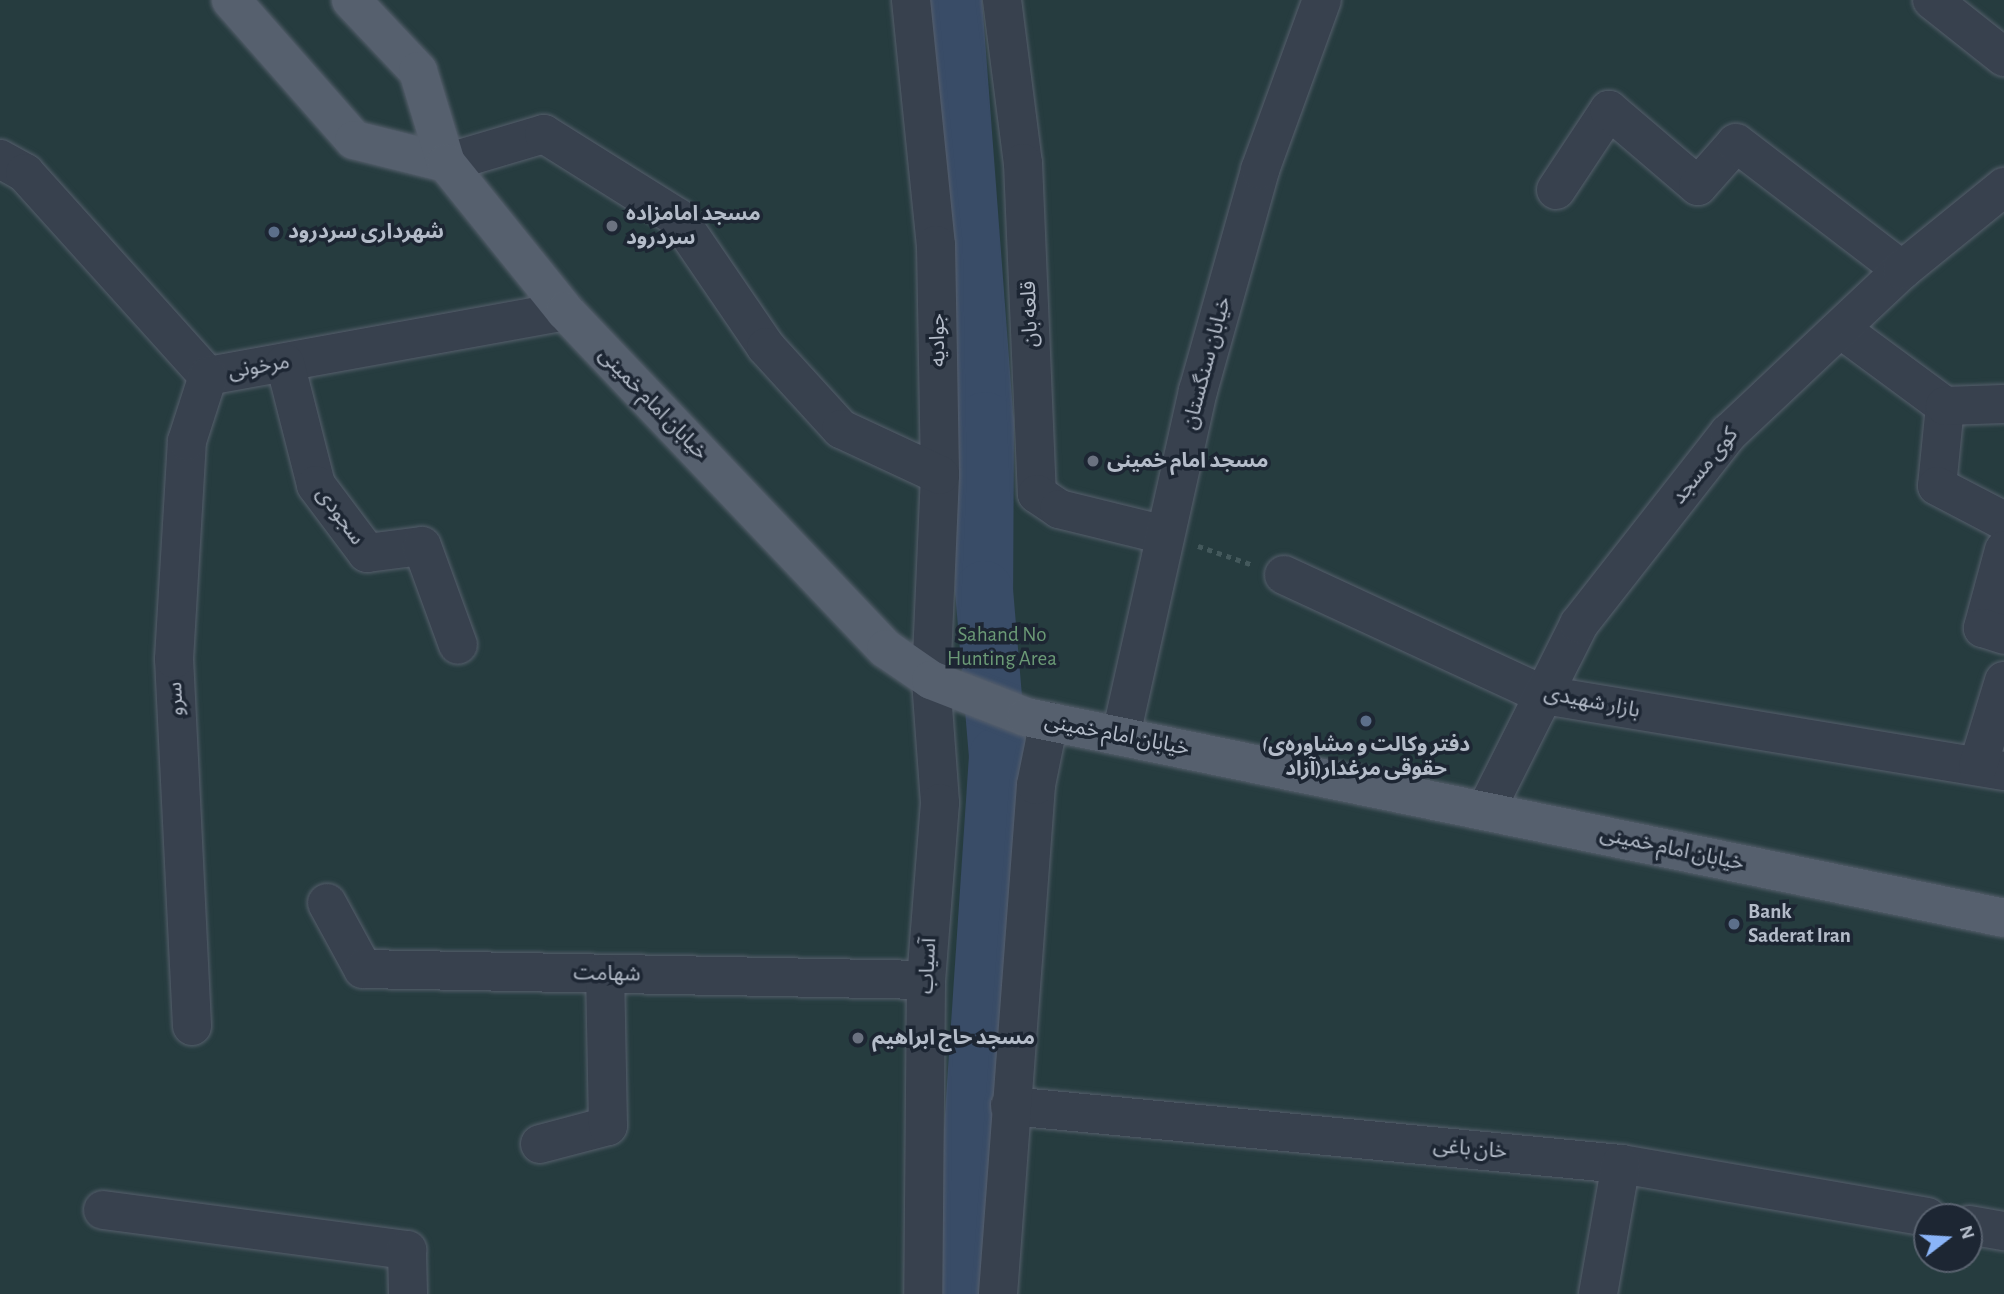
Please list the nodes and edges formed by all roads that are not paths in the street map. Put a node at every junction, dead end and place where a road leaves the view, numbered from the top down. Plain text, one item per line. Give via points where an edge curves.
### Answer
1 (231, 0) edge
2 (351, 0) edge
3 (911, 0) edge
4 (1002, 0) edge
5 (1322, 0) edge
6 (1937, 1) edge
7 (2004, 57) edge
8 (0, 159) edge
9 (446, 163) junction
10 (2004, 187) edge
11 (1556, 190) dead end
12 (1902, 270) junction
13 (565, 311) junction
14 (1842, 330) junction
15 (285, 363) junction
16 (208, 376) junction
17 (2004, 404) edge
18 (1945, 406) junction
19 (940, 475) junction
20 (2004, 521) edge
21 (1166, 535) junction
22 (2004, 550) edge
23 (1284, 575) road end
24 (2004, 635) edge
25 (458, 645) dead end
26 (931, 680) junction
27 (2004, 681) edge
28 (1544, 695) junction
29 (1037, 719) junction
30 (1121, 735) junction
31 (1991, 769) edge
32 (1486, 810) junction
33 (327, 903) dead end
34 (2004, 918) edge
35 (605, 974) junction
36 (926, 980) junction
37 (192, 1026) dead end
38 (1010, 1106) junction
39 (540, 1144) dead end
40 (1621, 1164) junction
41 (103, 1210) dead end
42 (1913, 1215) edge
43 (1983, 1227) edge
44 (2004, 1231) edge
45 (408, 1294) edge
46 (923, 1294) edge
47 (998, 1294) edge
48 (1598, 1294) edge

1 - 9 main road via 354,140
2 - 9 main road, خیابان امام خمینی via 418,71
3 - 19 street, جوادیه via 936,245
4 - 21 street, قلعه بان via 1023,163 1037,494 1059,509
5 - 21 street, خیابان سنگستان via 1260,170 1198,391
6 - 7 street
8 - 16 street, مرخونی via 24,173 146,302
9 - 13 main road, خیابان امام خمینی
9 - 19 street via 544,134 667,211 678,218 766,347 841,429
10 - 12 street, کوی مسجد
11 - 12 street via 1609,110 1698,186 1736,143
12 - 14 street, کوی مسجد
13 - 15 street, مرخونی
13 - 26 main road, خیابان امام خمینی via 886,649
14 - 18 street
14 - 28 street, کوی مسجد via 1729,433 1579,624
15 - 16 street, مرخونی
15 - 25 street, سجودی via 316,485 368,553 422,546
16 - 37 street, سرو via 187,441 174,659
17 - 18 street
18 - 20 street via 1937,486
19 - 26 street, جوادیه
21 - 30 street, خیابان سنگستان
22 - 24 street via 1983,628
23 - 28 street, بازار شهیدی
26 - 29 main road, خیابان امام خمینی
26 - 36 street, آسیاب via 940,803
27 - 31 street
28 - 31 street, بازار شهیدی
28 - 32 street, کوی مسجد
29 - 30 main road, خیابان امام خمینی
29 - 38 street via 1036,785
30 - 32 main road, خیابان امام خمینی
32 - 34 main road, خیابان امام خمینی
33 - 35 street, شهامت via 363,969
35 - 36 street, شهامت
35 - 39 street via 608,1126
36 - 46 street, آسیاب
38 - 40 street, خان باغی
38 - 47 street
40 - 42 street, خان باغی
40 - 48 street
41 - 45 street via 407,1250
43 - 44 street

